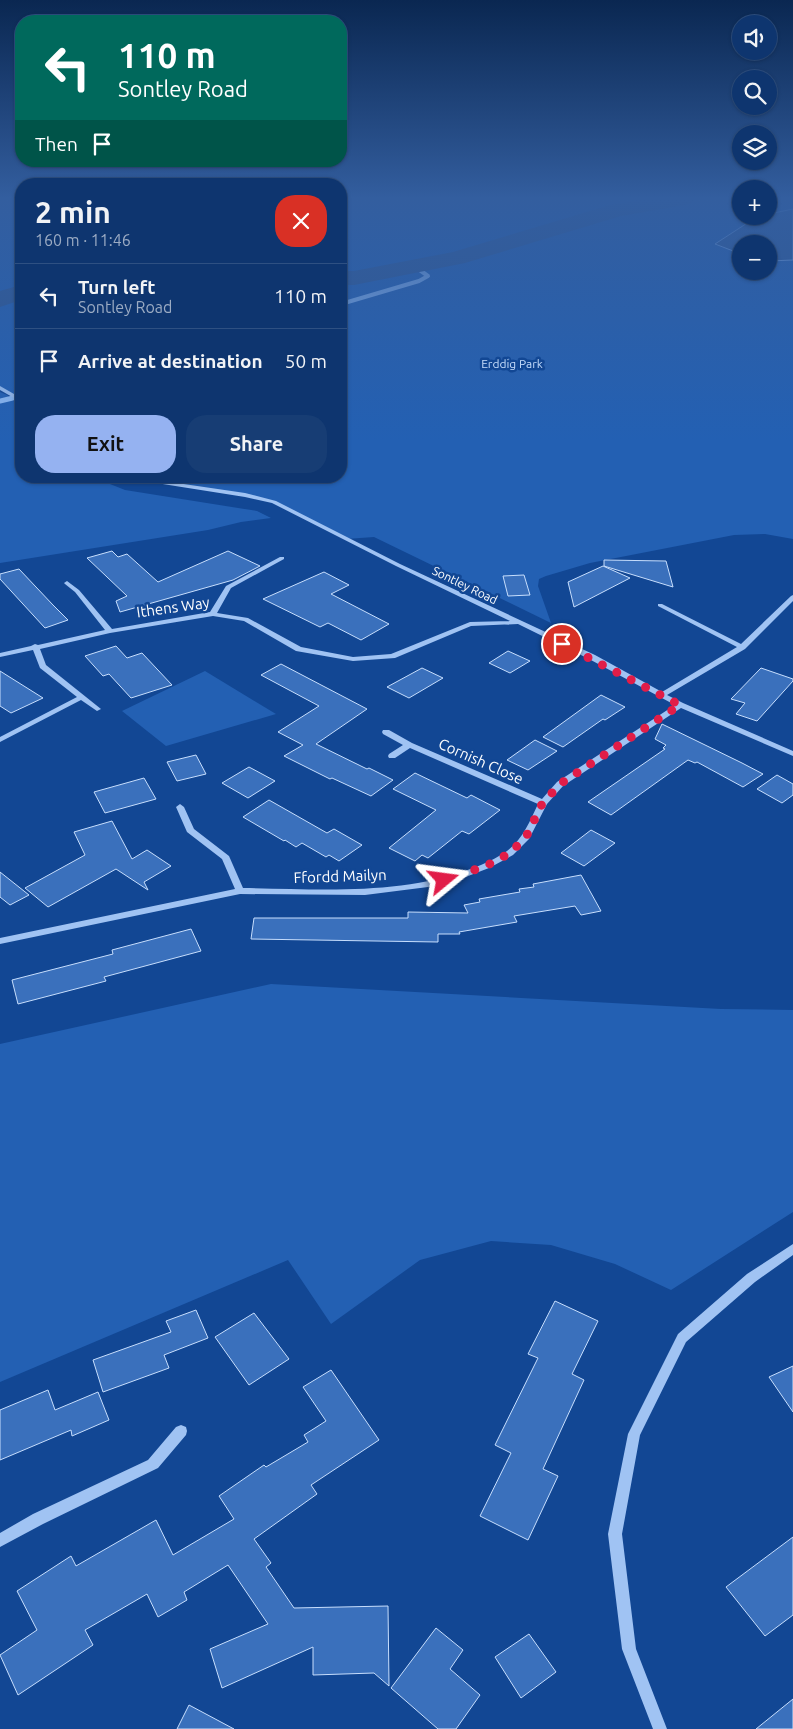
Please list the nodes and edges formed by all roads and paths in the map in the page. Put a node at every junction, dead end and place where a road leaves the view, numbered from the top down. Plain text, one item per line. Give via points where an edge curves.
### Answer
1 (0, 388) edge
2 (15, 396) edge
3 (163, 483) edge
4 (282, 558) dead end
5 (67, 583) dead end
6 (793, 597) edge
7 (660, 605) dead end
8 (214, 614) junction
9 (518, 623) junction
10 (110, 631) junction
11 (35, 646) junction
12 (742, 647) junction
13 (0, 655) edge
14 (662, 695) junction
15 (82, 697) junction
16 (680, 705) junction
17 (97, 709) dead end
18 (386, 732) dead end
19 (0, 740) edge
20 (409, 744) junction
21 (793, 754) edge
22 (392, 756) dead end
23 (542, 804) junction
24 (180, 807) dead end
25 (240, 891) junction
26 (0, 941) edge
27 (793, 1250) edge
28 (181, 1431) dead end
29 (0, 1540) edge
30 (660, 1729) edge

1 - 2 street
3 - 9 street, Sontley Road via 274,502
4 - 8 street via 228,587
5 - 10 street via 78,591
6 - 12 street
7 - 12 street
8 - 9 street, Ithens Way via 246,619 299,649 353,659 392,656 470,624
8 - 10 street, Ithens Way
9 - 14 street, Sontley Road
10 - 11 street, Ithens Way
11 - 13 street, Ithens Way
11 - 15 street via 43,666
12 - 14 street
14 - 16 street, Sontley Road
15 - 17 street
15 - 19 street
16 - 21 street, Sontley Road
16 - 23 street, Ffordd Mailyn via 560,784
18 - 20 street, Cornish Close
20 - 22 street
20 - 23 street, Cornish Close
23 - 25 street, Ffordd Mailyn via 526,837 510,853 460,876 428,884 364,892
24 - 25 street via 190,830 226,858
25 - 26 street, Ffordd Mailyn
27 - 30 street via 751,1278 682,1338 634,1434 616,1534 629,1649
28 - 29 street via 153,1464

